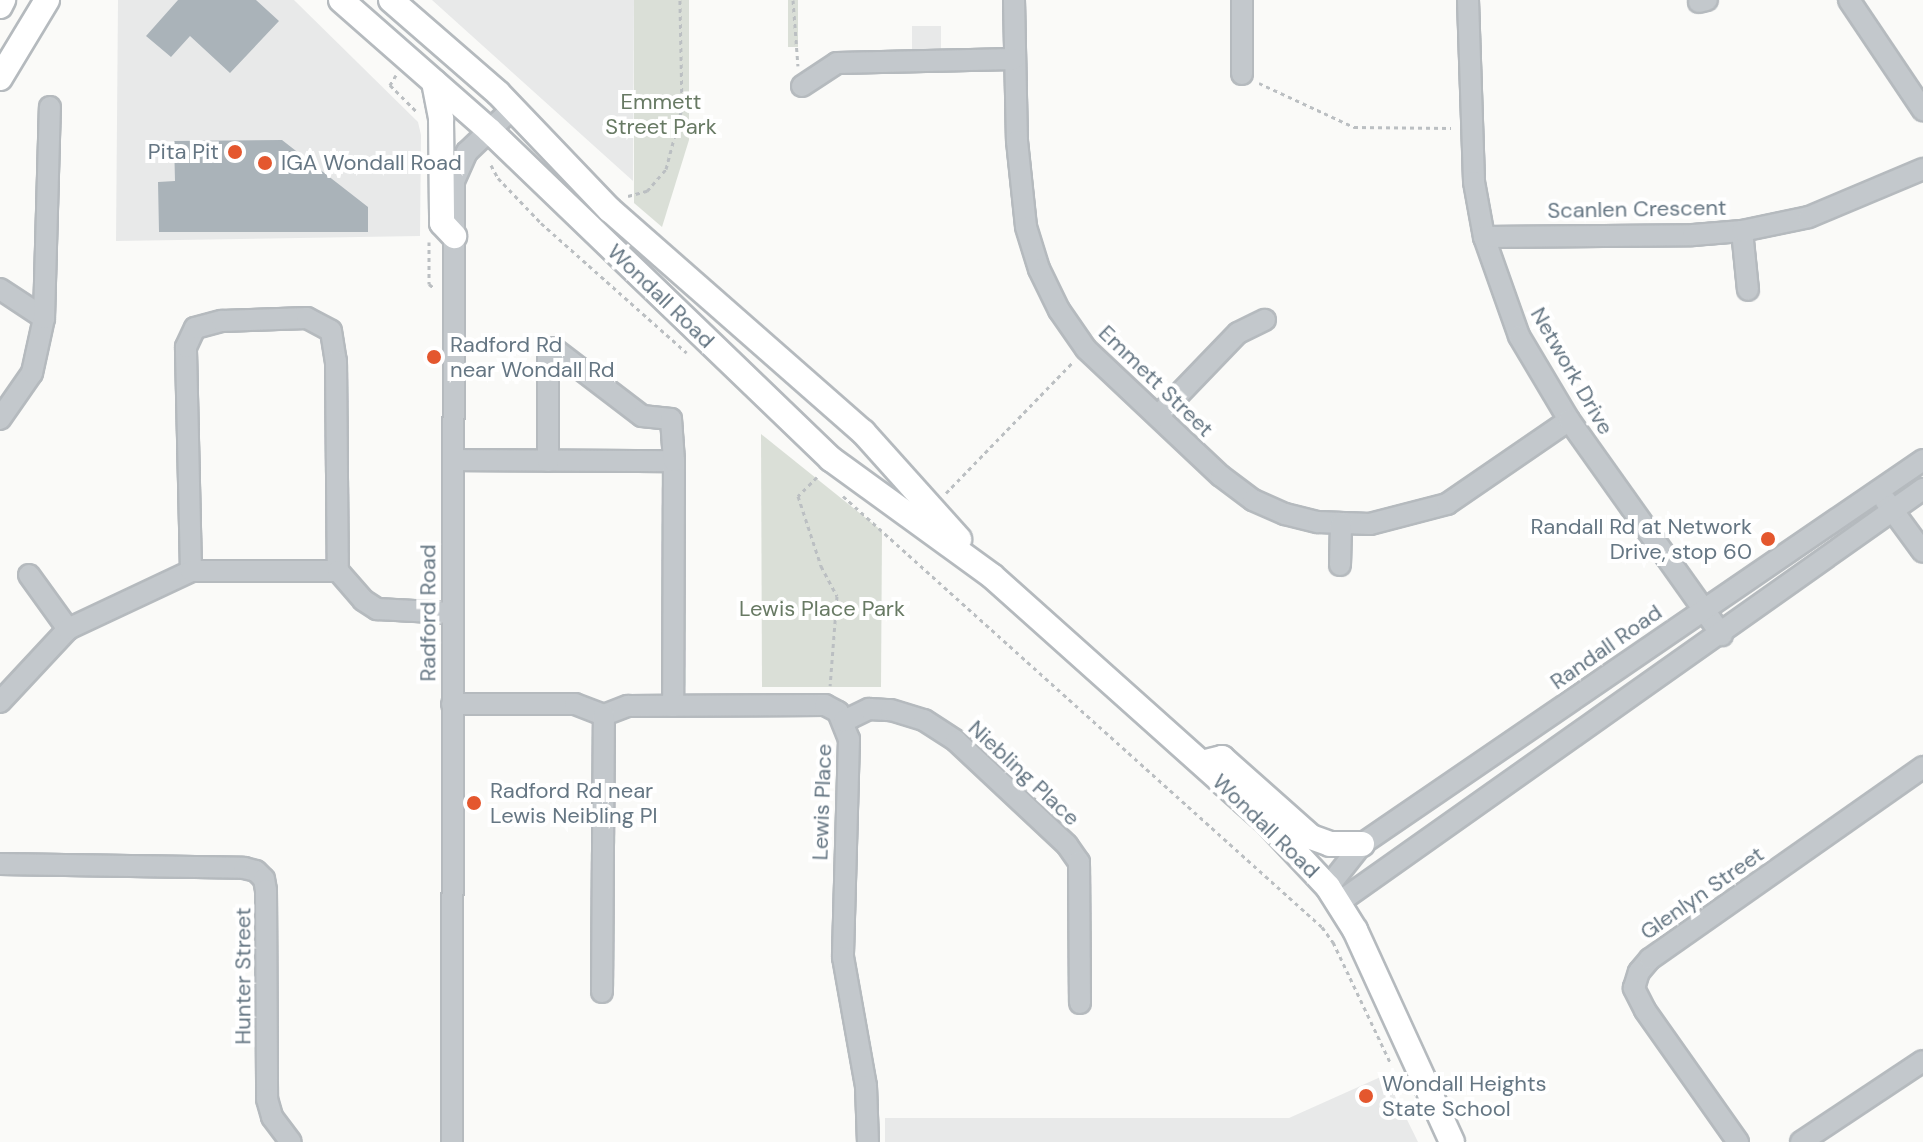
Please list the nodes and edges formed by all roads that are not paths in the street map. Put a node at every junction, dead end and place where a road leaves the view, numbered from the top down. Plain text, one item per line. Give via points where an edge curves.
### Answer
1 (3, 0) edge
2 (47, 0) edge
3 (341, 0) edge
4 (391, 0) edge
5 (1014, 0) edge
6 (1242, 0) edge
7 (1468, 0) edge
8 (1849, 0) edge
9 (0, 6) edge
10 (1014, 59) junction
11 (1242, 74) road end
12 (0, 78) edge
13 (434, 82) junction
14 (802, 86) road end
15 (50, 107) dead end
16 (513, 108) junction
17 (1923, 110) edge
18 (489, 130) junction
19 (1923, 169) edge
20 (1742, 231) junction
21 (454, 236) junction
22 (1484, 237) junction
23 (0, 289) edge
24 (1748, 290) dead end
25 (44, 318) junction
26 (1265, 320) dead end
27 (1158, 416) junction
28 (0, 419) edge
29 (1569, 420) junction
30 (863, 432) junction
31 (453, 460) junction
32 (1923, 460) edge
33 (548, 461) junction
34 (674, 461) junction
35 (829, 469) junction
36 (1923, 489) edge
37 (1878, 490) junction
38 (1893, 511) junction
39 (1341, 523) junction
40 (1923, 552) edge
41 (1340, 565) dead end
42 (191, 571) junction
43 (338, 571) junction
44 (29, 575) dead end
45 (992, 576) junction
46 (1703, 609) junction
47 (452, 613) junction
48 (68, 629) junction
49 (1722, 635) junction
50 (0, 702) edge
51 (452, 704) junction
52 (673, 706) junction
53 (604, 715) junction
54 (844, 721) junction
55 (1202, 763) junction
56 (1923, 767) edge
57 (1362, 844) junction
58 (0, 864) edge
59 (1333, 895) junction
60 (602, 992) dead end
61 (1080, 1003) dead end
62 (1923, 1061) edge
63 (291, 1142) edge
64 (452, 1142) edge
65 (868, 1142) edge
66 (1452, 1142) edge
67 (1738, 1142) edge
68 (1801, 1142) edge

1 - 9 main road
2 - 12 main road
3 - 13 main road, Wondall Road
4 - 16 main road, Wondall Road
5 - 10 street, Emmett Street
6 - 11 street
7 - 22 street, Network Drive via 1474,182
8 - 17 street
10 - 14 street via 837,63
10 - 27 street, Emmett Street via 1026,227 1039,269 1086,349
13 - 18 main road, Wondall Road
13 - 21 main road via 441,119 442,223
15 - 25 street
16 - 18 street, Radford Road
16 - 30 main road, Wondall Road via 610,210
18 - 21 street, Radford Road via 460,161 454,181
18 - 35 main road, Wondall Road
19 - 20 street, Scanlen Crescent via 1809,217
20 - 22 street, Scanlen Crescent
20 - 24 street
21 - 31 street, Radford Road
22 - 29 street, Network Drive via 1519,336
23 - 25 street
25 - 28 street via 32,373
26 - 27 street via 1238,333
27 - 39 street, Emmett Street via 1253,500 1285,514
29 - 39 street, Emmett Street via 1447,504 1370,524
29 - 46 street, Network Drive
30 - 35 main road via 854,455
30 - 45 main road, Wondall Road
31 - 33 street
31 - 47 street, Radford Road
32 - 37 street, Randall Road
33 - 34 street
33 - 34 street via 548,353 553,348 642,416 671,419
34 - 52 street
35 - 45 main road, Wondall Road
36 - 38 street
37 - 38 street
37 - 46 street, Randall Road
38 - 40 street
38 - 49 street
39 - 41 street
42 - 43 street
42 - 43 street via 186,347 195,328 222,321 307,318 331,331 336,361
42 - 48 street
43 - 47 street via 377,609
44 - 48 street
45 - 55 main road, Wondall Road
46 - 49 street, Network Drive
46 - 57 street, Randall Road
47 - 51 street, Radford Road
48 - 50 street
49 - 59 street
51 - 53 street via 575,704
51 - 64 street, Radford Road
52 - 53 street via 628,706
52 - 54 street, Lewis Place via 825,705
53 - 60 street
54 - 61 street, Niebling Place via 869,709 924,720 956,741 1067,845 1079,862
54 - 65 street, Lewis Place via 849,739 843,957 866,1086
55 - 57 main road via 1222,758 1311,837 1330,844
55 - 59 main road, Wondall Road via 1269,824
56 - 67 street, Glenlyn Street via 1650,959 1639,972 1634,988 1645,1010
57 - 59 street, Randall Road
58 - 63 street, Hunter Street via 256,871 266,890 267,1099 272,1117
59 - 66 main road, Wondall Road via 1355,930
62 - 68 street

